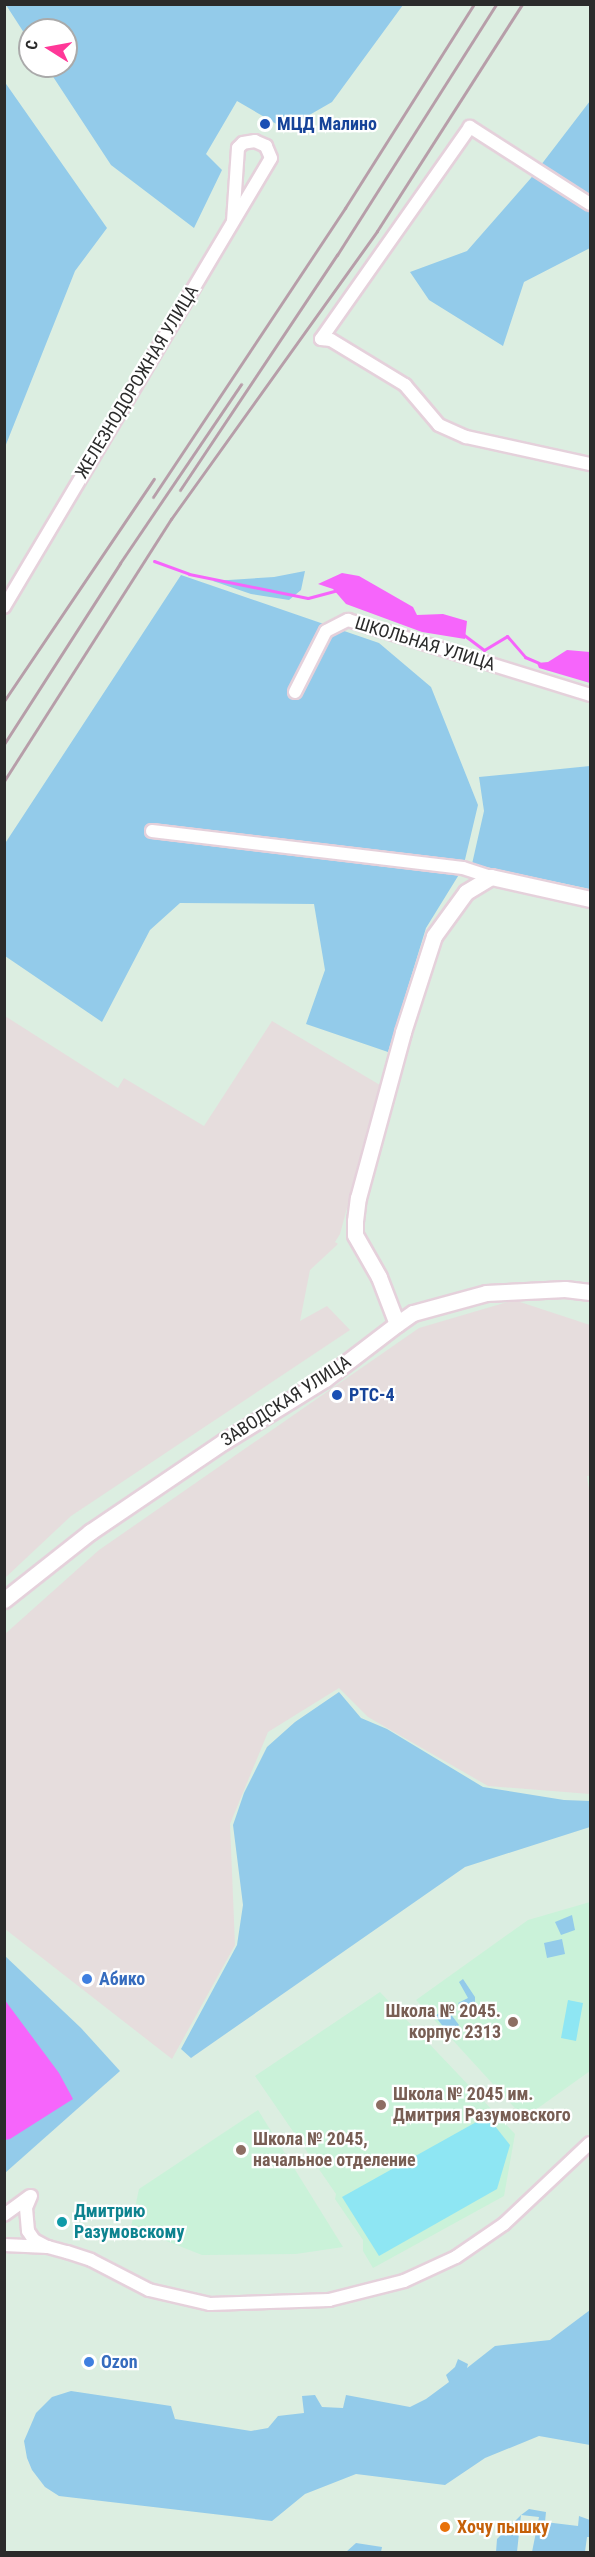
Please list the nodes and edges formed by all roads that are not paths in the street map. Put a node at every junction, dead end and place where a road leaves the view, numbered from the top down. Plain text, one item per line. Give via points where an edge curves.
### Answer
1 (591, 204) edge
2 (233, 221) junction
3 (591, 464) edge
4 (4, 606) edge
5 (294, 692) dead end
6 (591, 695) edge
7 (152, 831) dead end
8 (491, 877) junction
9 (591, 899) edge
10 (591, 1293) edge
11 (397, 1324) junction
12 (4, 1600) edge
13 (591, 2143) edge
14 (4, 2215) edge
15 (4, 2245) edge
16 (48, 2247) junction

1 - 3 street via 470,127 321,339 331,340 405,385 439,425 466,436
2 - 2 street, ЖЕЛЕЗНОДОРОЖНАЯ УЛИЦА via 238,148 243,142 255,141 266,146 271,158
2 - 4 street, ЖЕЛЕЗНОДОРОЖНАЯ УЛИЦА
5 - 6 street, ШКОЛЬНАЯ УЛИЦА via 326,631 348,620
7 - 8 street via 463,868
8 - 9 street
8 - 11 street via 466,892 434,936 403,1032 358,1198 355,1235 379,1277
10 - 11 street, ЗАВОДСКАЯ УЛИЦА via 565,1289 486,1293 413,1313
11 - 12 street, ЗАВОДСКАЯ УЛИЦА via 326,1379 223,1442 90,1532
13 - 16 street via 504,2223 456,2257 404,2281 329,2300 210,2304 149,2290 91,2260
14 - 16 street via 31,2196 25,2219 28,2231 34,2240
15 - 16 street

